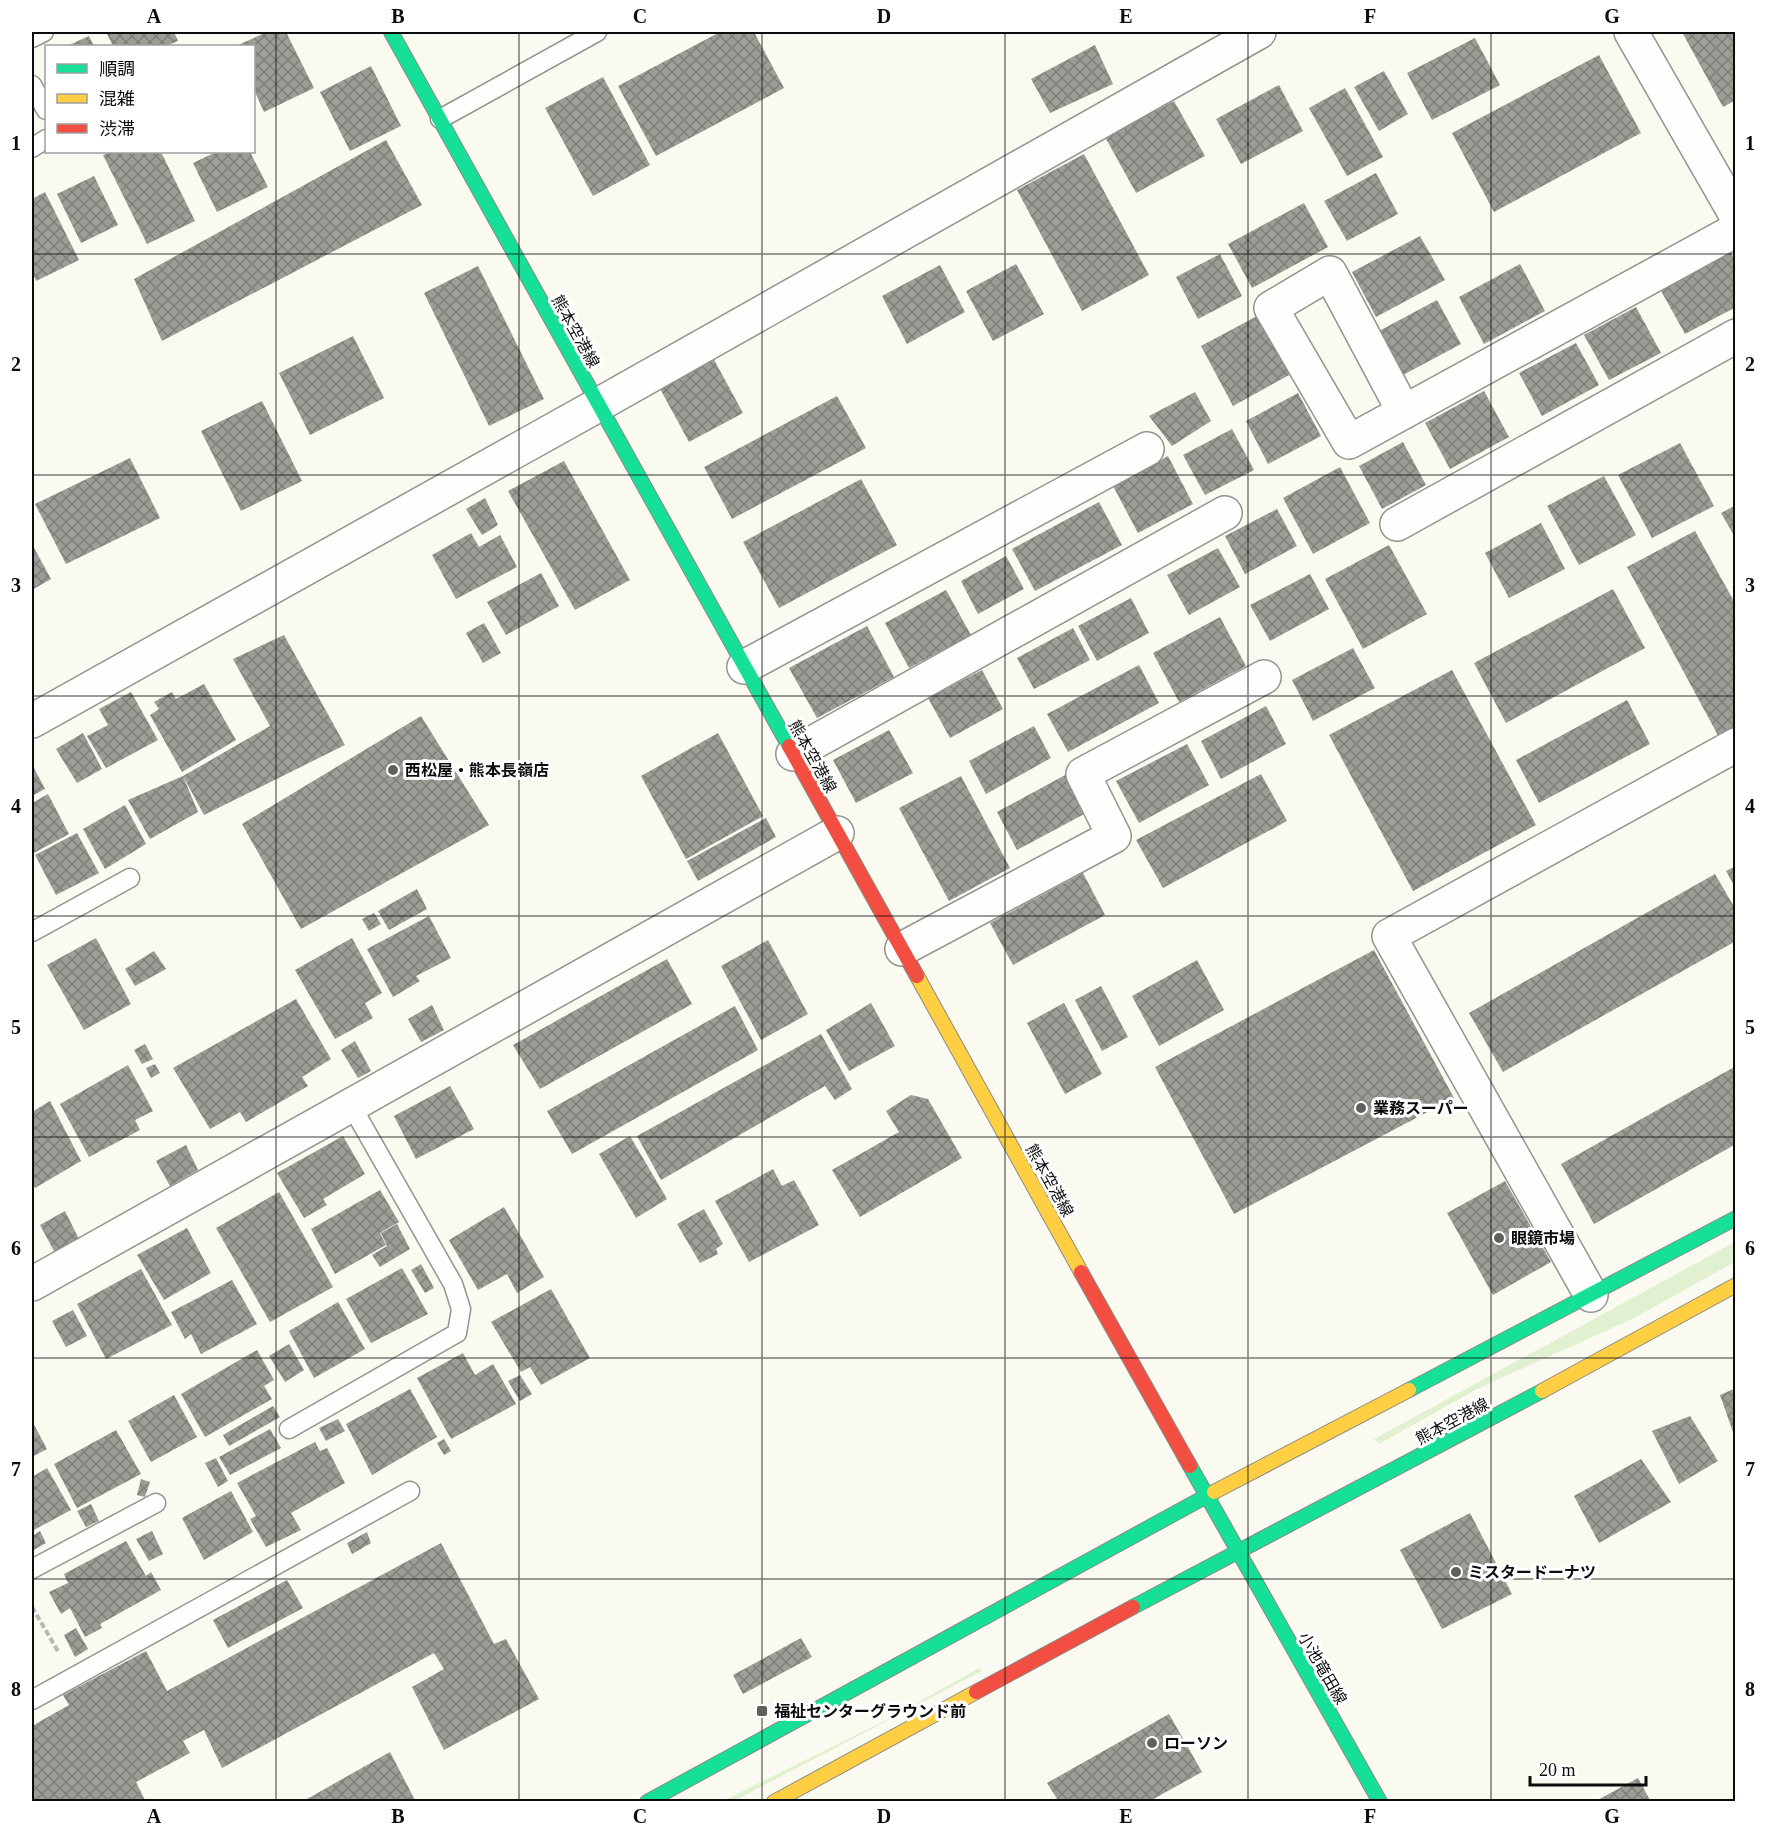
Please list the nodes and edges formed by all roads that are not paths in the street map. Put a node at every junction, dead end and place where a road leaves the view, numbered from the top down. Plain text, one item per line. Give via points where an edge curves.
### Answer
1 (44, 32) edge
2 (391, 32) edge
3 (597, 32) edge
4 (1258, 32) edge
5 (1631, 32) edge
6 (32, 38) edge
7 (32, 84) edge
8 (45, 108) edge
9 (440, 119) junction
10 (45, 140) edge
11 (32, 148) edge
12 (1736, 215) edge
13 (1736, 230) edge
14 (1736, 336) edge
15 (598, 405) junction
16 (1404, 412) junction
17 (1147, 449) dead end
18 (1225, 513) dead end
19 (1396, 524) dead end
20 (744, 667) junction
21 (1264, 677) dead end
22 (32, 721) edge
23 (1736, 745) edge
24 (793, 754) junction
25 (837, 833) junction
26 (130, 878) dead end
27 (32, 932) edge
28 (902, 949) junction
29 (351, 1105) junction
30 (1736, 1218) edge
31 (32, 1284) edge
32 (1736, 1285) edge
33 (1591, 1295) junction
34 (289, 1429) dead end
35 (410, 1491) dead end
36 (1207, 1496) junction
37 (156, 1503) dead end
38 (1237, 1551) junction
39 (32, 1569) edge
40 (32, 1700) edge
41 (647, 1802) edge
42 (774, 1802) edge
43 (1380, 1802) edge

1 - 6 lane
2 - 9 main road, 熊本空港線
3 - 9 lane
4 - 15 street
5 - 12 street
7 - 8 lane
9 - 15 main road, 熊本空港線
10 - 11 lane
13 - 16 street
14 - 19 street
15 - 20 main road, 熊本空港線
15 - 22 street
16 - 16 street via 1349,442 1271,308 1330,273
17 - 20 street
18 - 24 street
20 - 24 main road, 熊本空港線
21 - 28 street via 1083,774 1114,836
23 - 33 street via 1389,936
24 - 25 main road, 熊本空港線
25 - 28 main road, 熊本空港線
25 - 29 street
26 - 27 lane
28 - 36 main road, 熊本空港線
29 - 31 street
29 - 34 lane via 453,1284 461,1309 457,1333
30 - 33 main road
32 - 38 main road, 熊本空港線 via 1474,1429
33 - 36 main road
35 - 40 lane
36 - 38 main road, 熊本空港線
36 - 41 main road
37 - 39 lane
38 - 42 main road
38 - 43 main road, 小池竜田線

